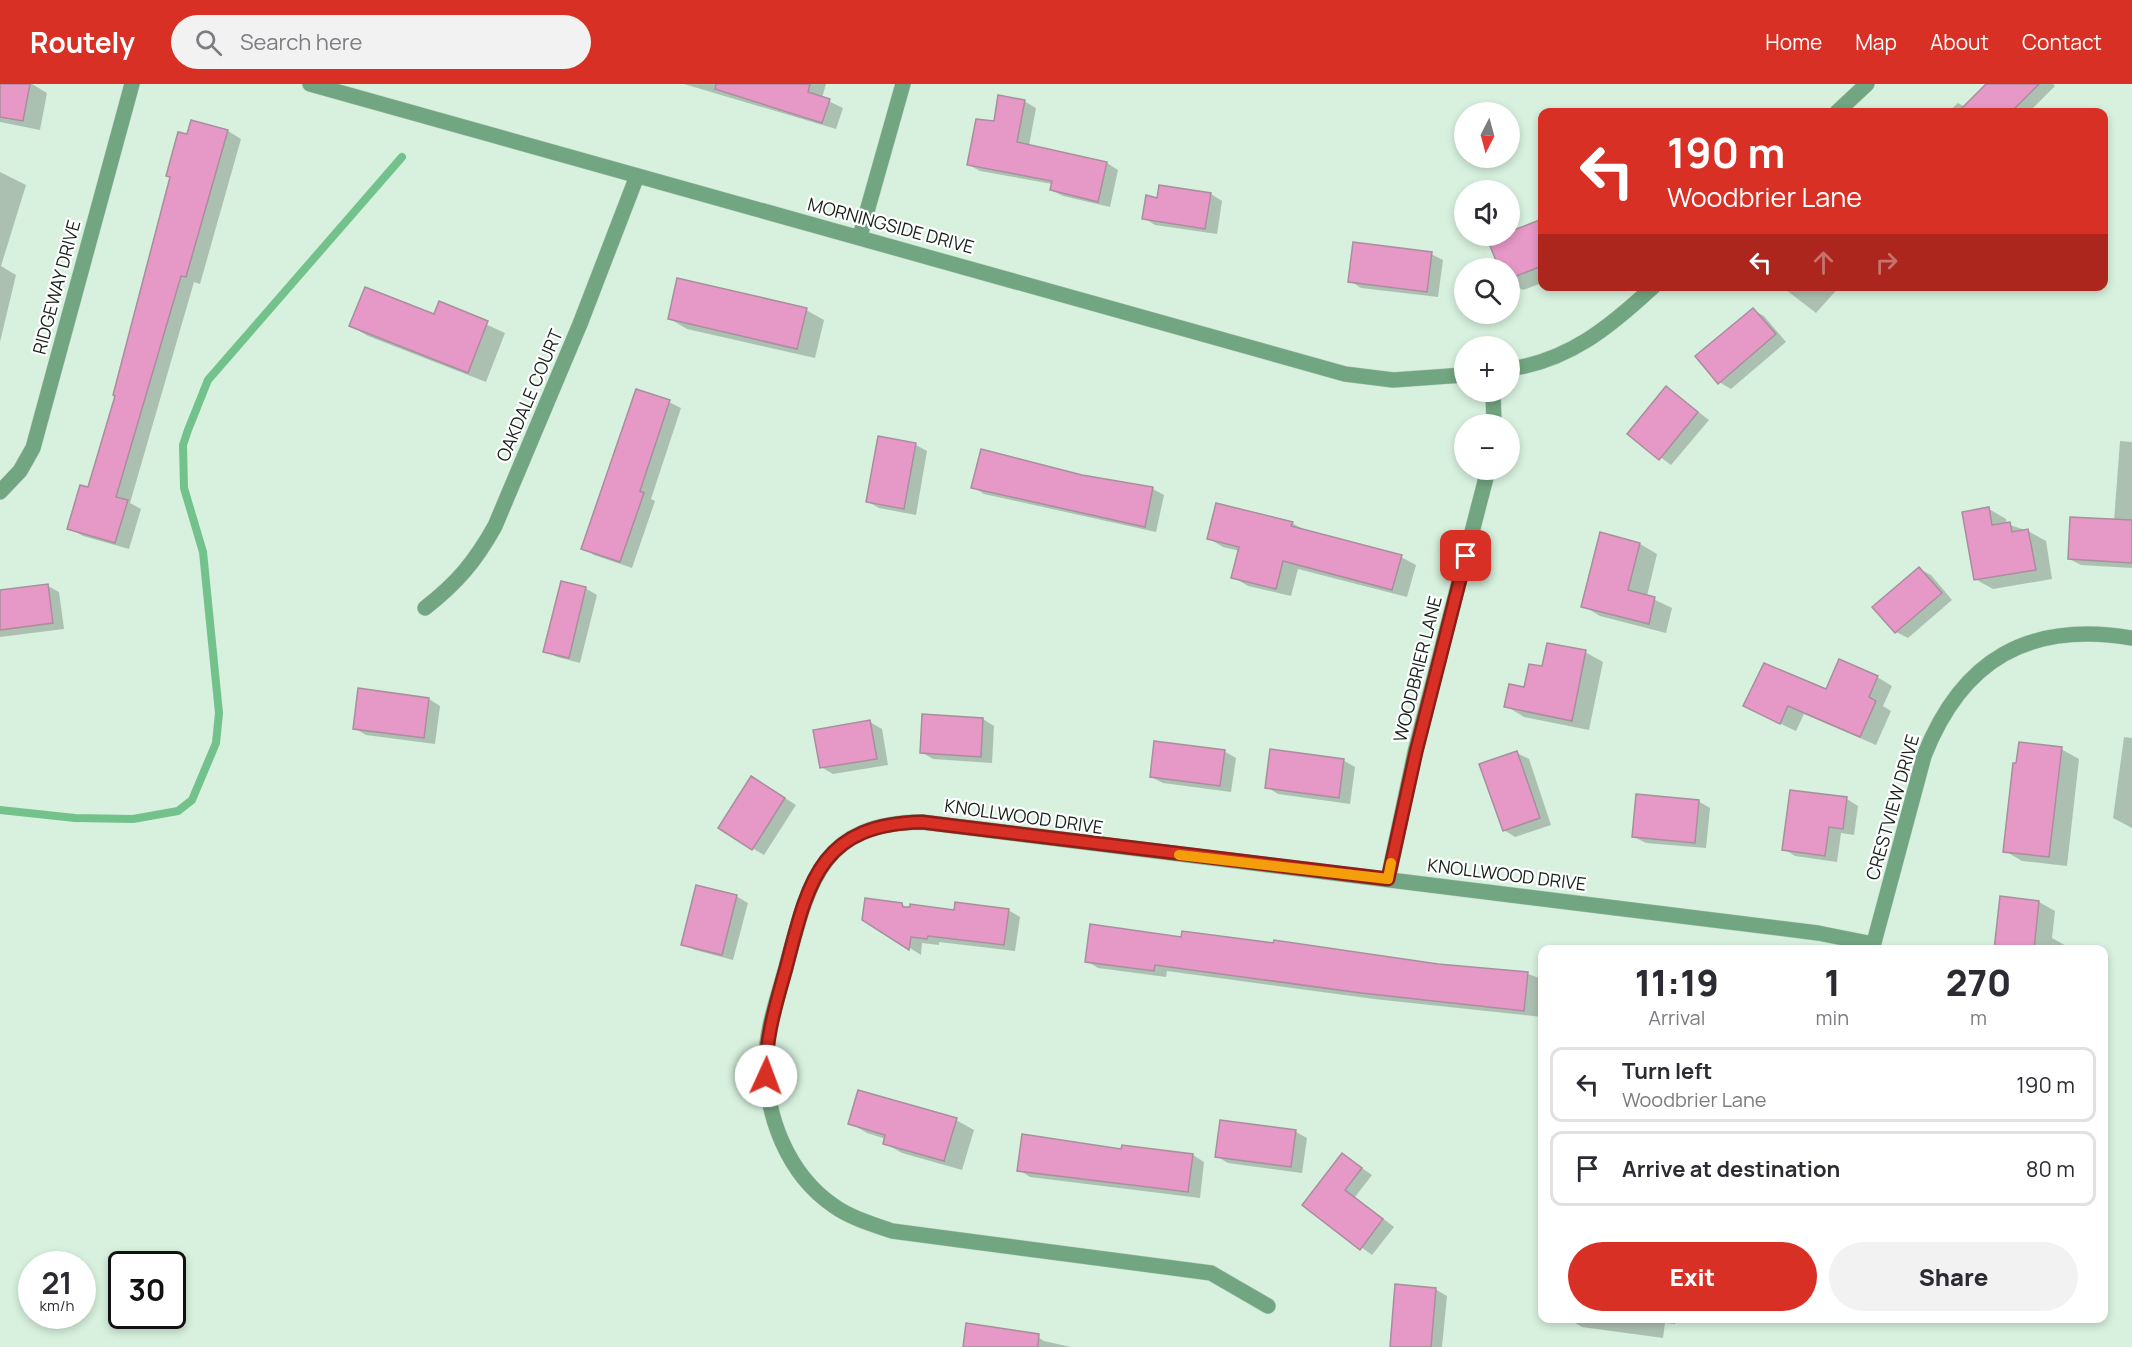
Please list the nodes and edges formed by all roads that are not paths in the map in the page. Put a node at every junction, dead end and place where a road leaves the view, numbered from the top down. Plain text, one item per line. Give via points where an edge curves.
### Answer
1 (132, 84) edge
2 (310, 84) edge
3 (903, 84) edge
4 (1867, 84) edge
5 (1841, 108) edge
6 (637, 176) junction
7 (860, 236) junction
8 (1649, 291) edge
9 (1520, 367) edge
10 (1454, 376) edge
11 (1485, 480) edge
12 (0, 492) edge
13 (425, 608) dead end
14 (2132, 638) edge
15 (1388, 879) junction
16 (1868, 945) edge
17 (1872, 945) edge
18 (1268, 1306) dead end

1 - 12 street, RIDGEWAY DRIVE via 33,448 20,471
2 - 6 street, MORNINGSIDE DRIVE
3 - 7 street
4 - 5 street
6 - 7 street, MORNINGSIDE DRIVE
6 - 13 street, OAKDALE COURT via 495,526 454,585
7 - 10 street, MORNINGSIDE DRIVE via 1345,374 1393,380
8 - 9 street via 1615,323 1584,344 1550,360
11 - 15 street, WOODBRIER LANE
14 - 17 street, CRESTVIEW DRIVE via 2069,633 2036,640 1996,659 1954,696 1936,725 1924,756
15 - 16 street, KNOLLWOOD DRIVE via 1818,933
15 - 18 street, KNOLLWOOD DRIVE via 922,822 895,822 869,829 845,842 825,861 805,896 771,1023 766,1058 767,1093 776,1127 790,1159 808,1184 834,1206 892,1231 1211,1273

